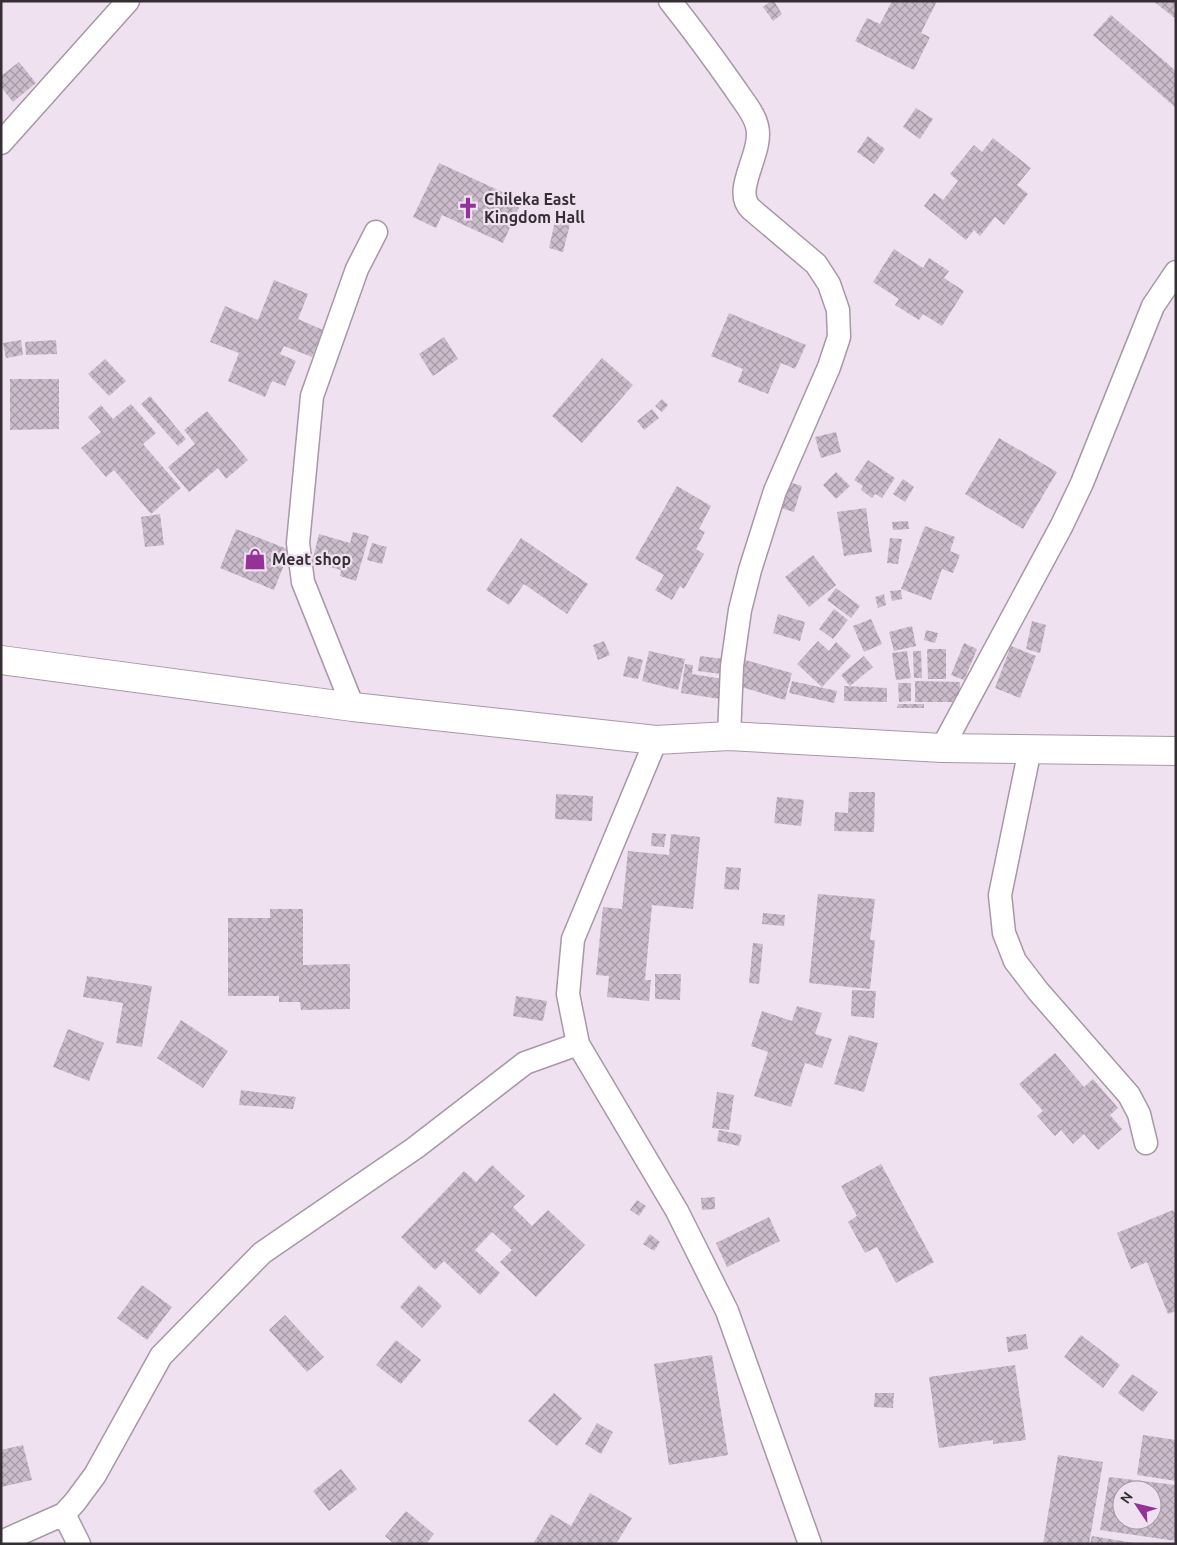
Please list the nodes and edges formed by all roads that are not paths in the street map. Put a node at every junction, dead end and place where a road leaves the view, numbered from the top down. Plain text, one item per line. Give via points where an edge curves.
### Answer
1 (128, 1) edge
2 (670, 1) edge
3 (1, 143) edge
4 (376, 232) dead end
5 (1176, 272) edge
6 (1, 660) edge
7 (353, 708) junction
8 (730, 736) junction
9 (656, 740) junction
10 (942, 748) junction
11 (1030, 749) junction
12 (1176, 751) edge
13 (578, 1044) junction
14 (1146, 1143) dead end
15 (64, 1514) junction
16 (1, 1542) edge
17 (78, 1544) edge
18 (810, 1544) edge

1 - 3 street
2 - 8 street via 714,59 757,126 758,145 743,191 744,200 816,264 832,292 840,323 836,350 776,491 750,570 732,666
4 - 7 street via 357,269 312,396 298,544 302,582
5 - 10 street via 1153,306 1062,525
6 - 7 main road
7 - 9 main road
8 - 9 main road
8 - 10 main road
9 - 13 street via 573,939 568,994
10 - 11 main road
11 - 12 main road
11 - 14 street via 1000,895 1004,933 1015,961 1038,991 1129,1095 1139,1114
13 - 15 street via 525,1063 415,1148 262,1253 161,1356 95,1474
13 - 18 street via 677,1211 728,1311
15 - 16 street
15 - 17 street

